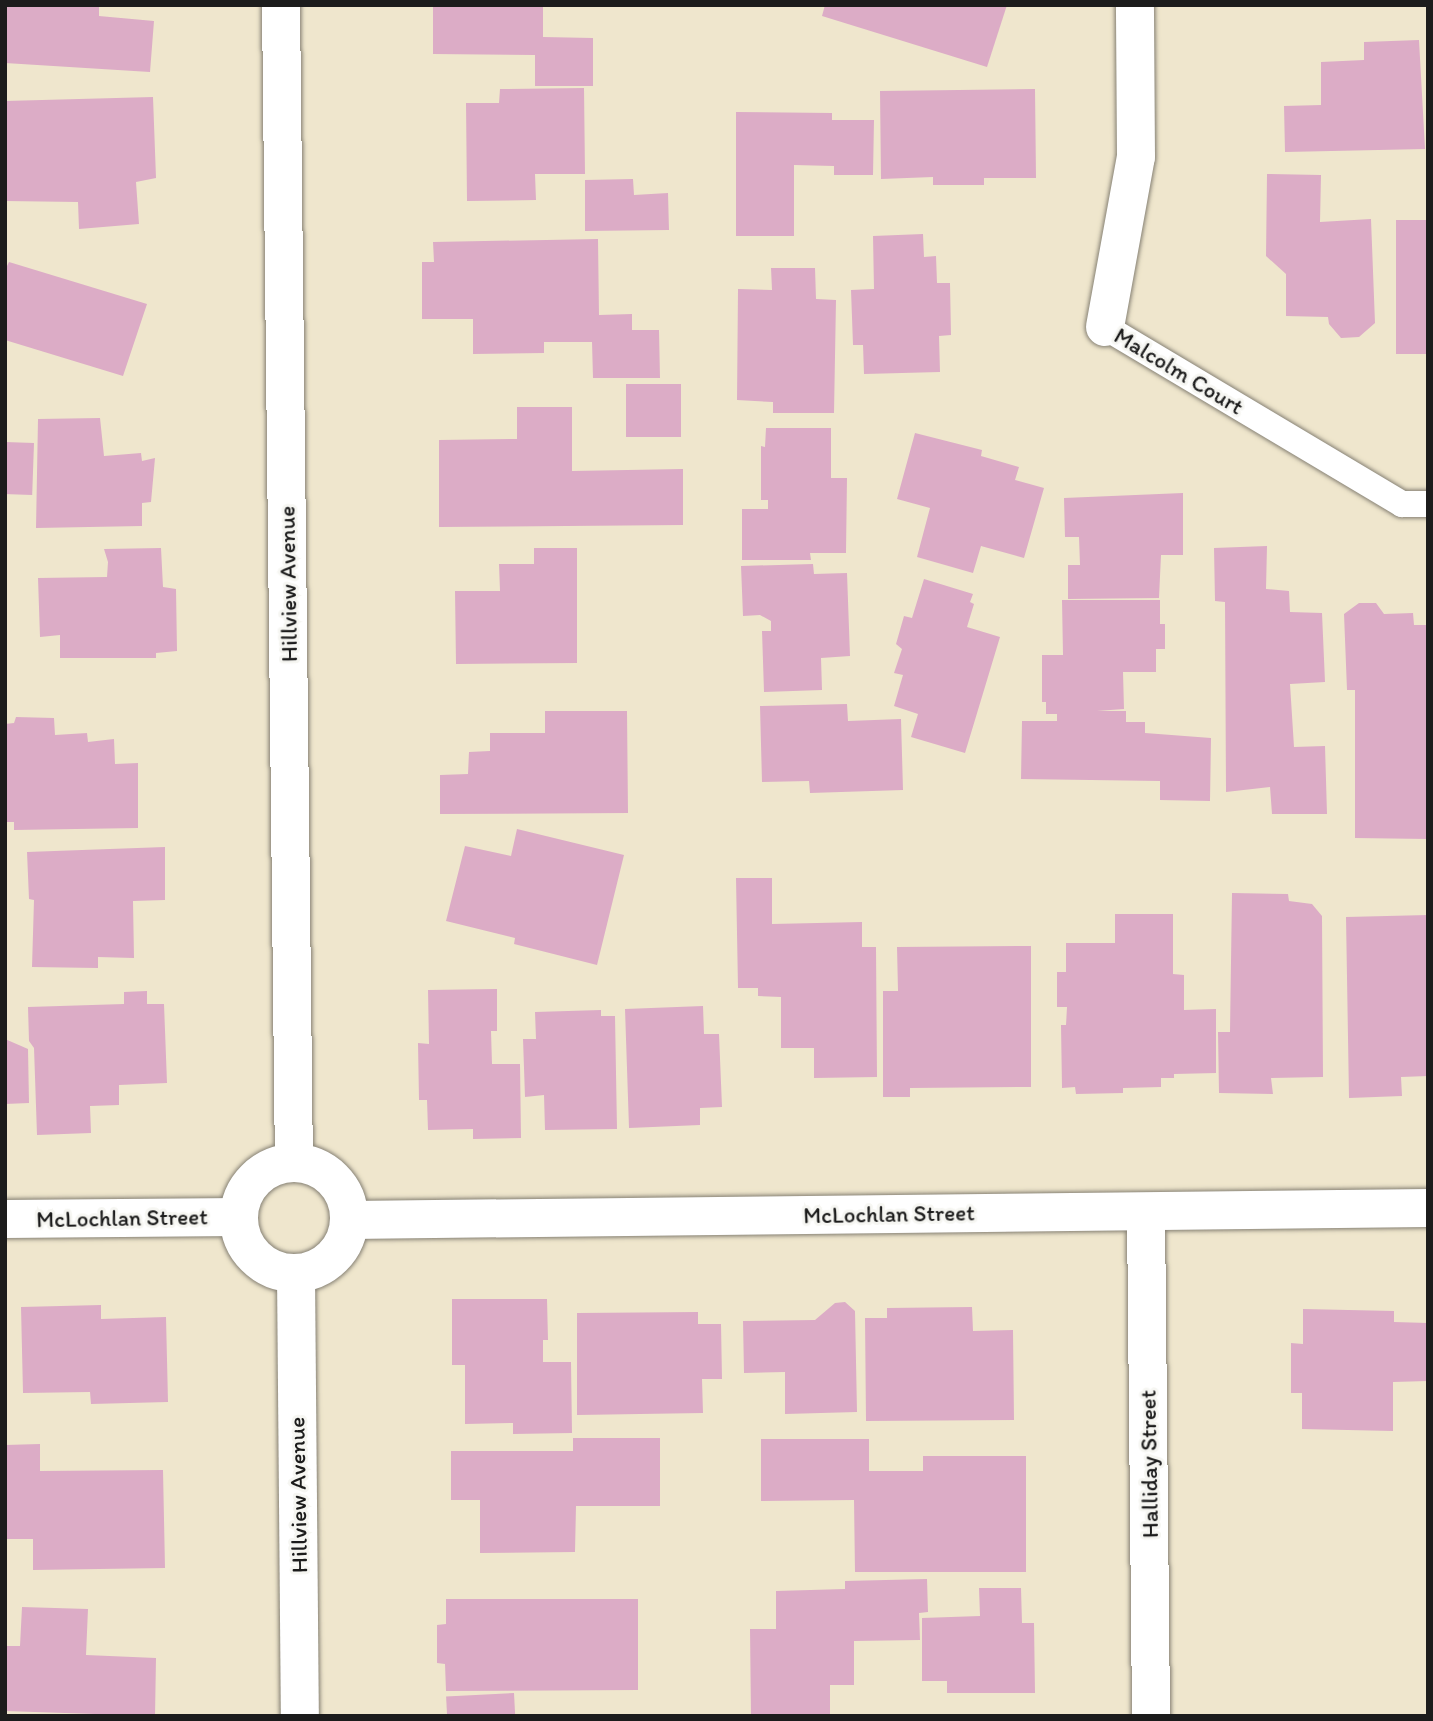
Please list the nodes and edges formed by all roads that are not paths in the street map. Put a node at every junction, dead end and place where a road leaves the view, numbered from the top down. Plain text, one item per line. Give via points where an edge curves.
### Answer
1 (281, 5) edge
2 (1135, 5) edge
3 (1105, 327) joint
4 (1428, 504) edge
5 (294, 1162) junction
6 (1428, 1208) edge
7 (1146, 1212) junction
8 (238, 1217) junction
9 (5, 1219) edge
10 (350, 1220) junction
11 (296, 1274) junction
12 (300, 1716) edge
13 (1152, 1716) edge

1 - 5 street, Hillview Avenue
2 - 3 street, Malcolm Court via 1136,157
3 - 4 lane, Malcolm Court via 1402,503
5 - 8 street via 268,1169 253,1182
5 - 10 street via 331,1176 344,1191
6 - 7 street, McLochlan Street
7 - 10 street, McLochlan Street
7 - 13 street, Halliday Street
8 - 9 street, McLochlan Street
8 - 11 street via 247,1248 259,1262
10 - 11 street via 337,1255 322,1267
11 - 12 street, Hillview Avenue

